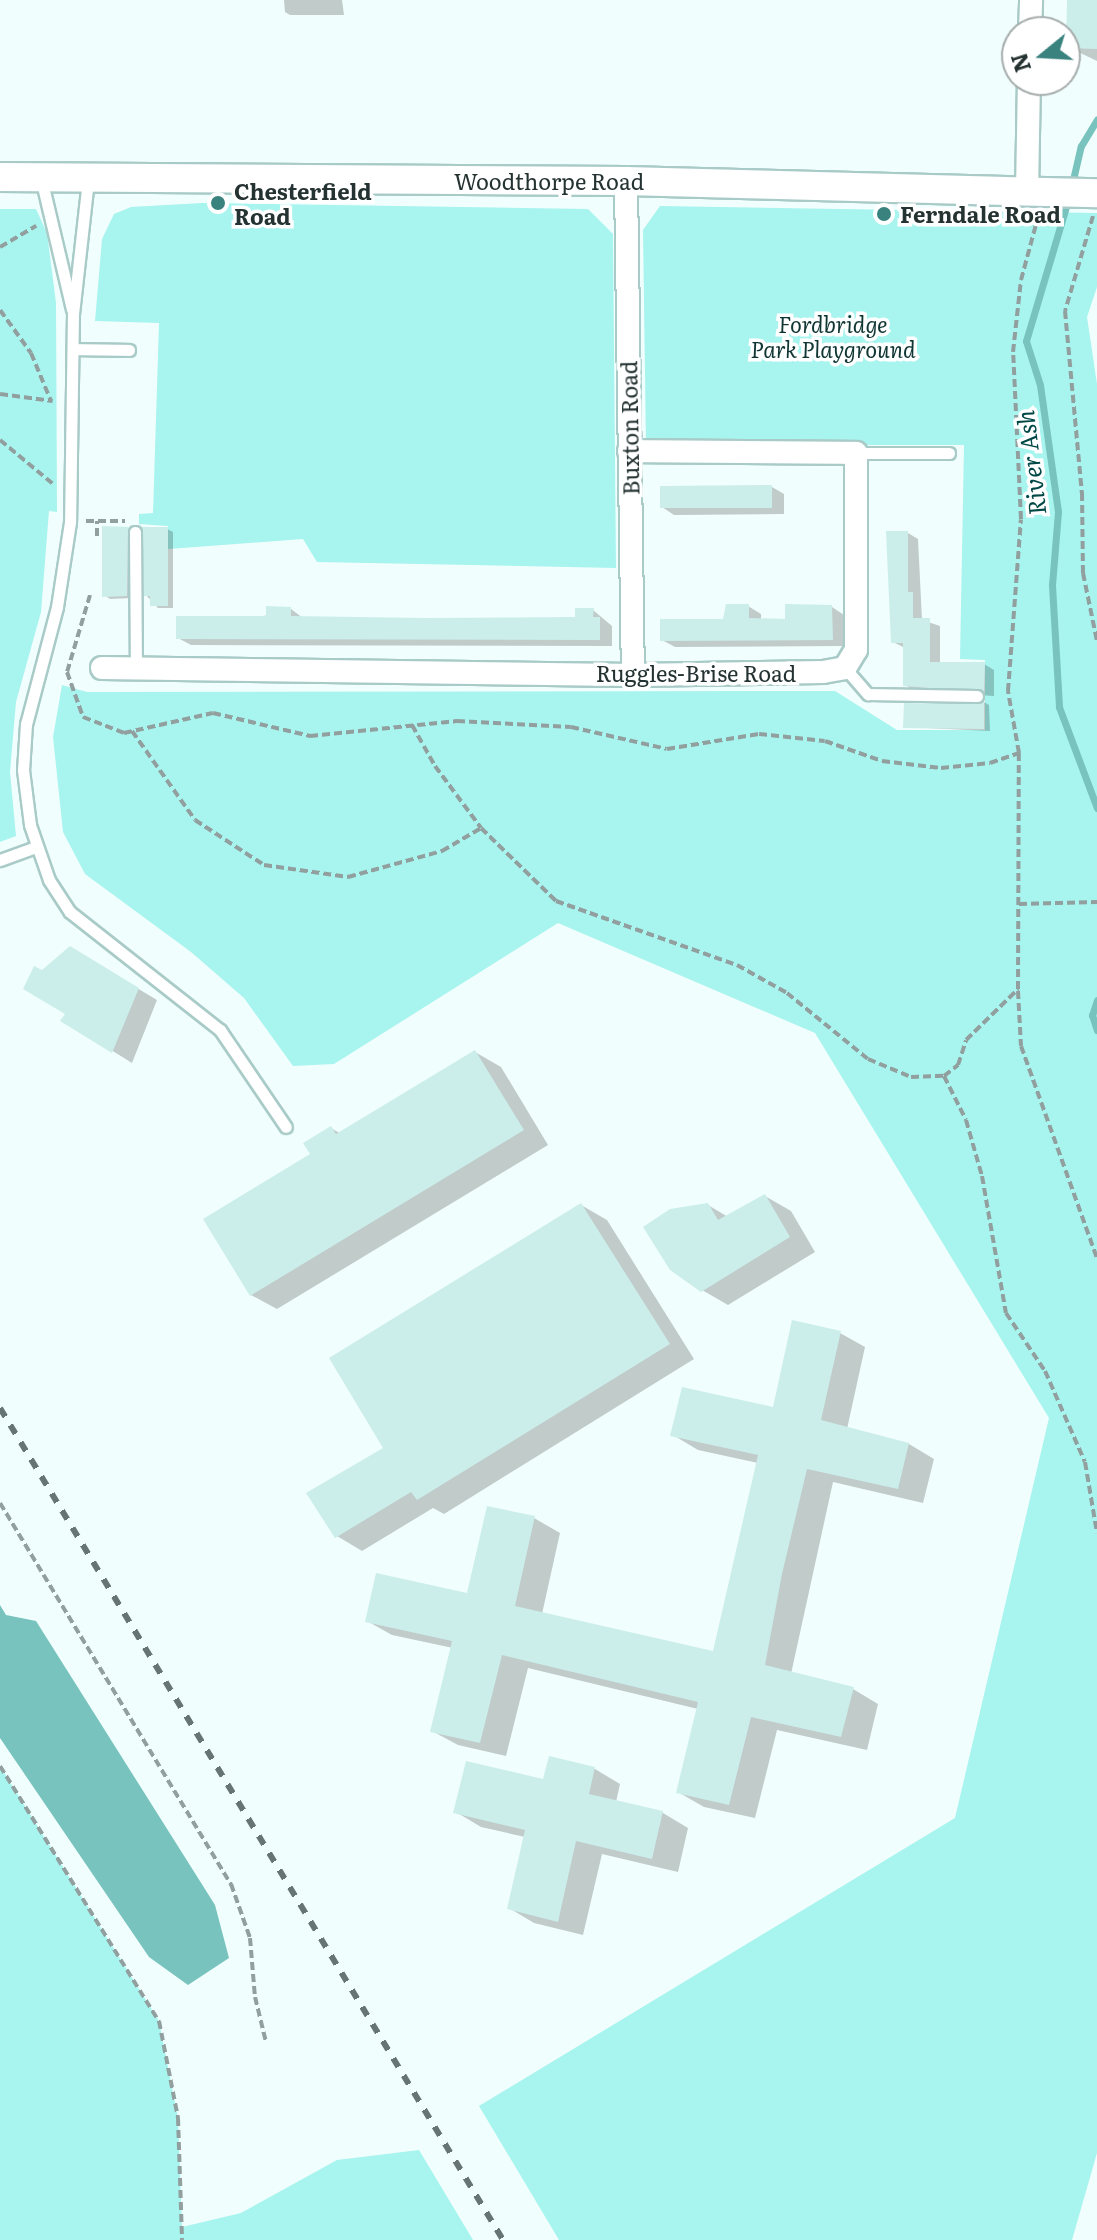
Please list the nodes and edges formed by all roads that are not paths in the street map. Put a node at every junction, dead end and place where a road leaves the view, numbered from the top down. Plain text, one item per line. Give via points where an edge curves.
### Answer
1 (1034, 96) edge
2 (0, 177) edge
3 (41, 178) junction
4 (88, 180) junction
5 (626, 181) junction
6 (1066, 195) edge
7 (73, 313) junction
8 (73, 349) junction
9 (129, 350) dead end
10 (629, 451) junction
11 (856, 453) junction
12 (949, 453) dead end
13 (135, 532) dead end
14 (102, 668) dead end
15 (136, 668) junction
16 (845, 668) junction
17 (633, 675) junction
18 (977, 696) dead end
19 (36, 847) junction
20 (0, 860) edge
21 (286, 1127) dead end

1 - 6 street
2 - 3 street, Woodthorpe Road
3 - 4 street, Woodthorpe Road
3 - 7 lane
4 - 5 street, Woodthorpe Road
4 - 7 lane
5 - 6 street, Woodthorpe Road
5 - 10 street, Buxton Road
7 - 8 lane
8 - 9 lane
8 - 19 lane via 65,563 24,746
10 - 11 street
10 - 17 street, Buxton Road
11 - 12 lane
11 - 16 street via 856,650
13 - 15 lane
14 - 15 street, Ruggles-Brise Road
15 - 17 street, Ruggles-Brise Road
16 - 17 street, Ruggles-Brise Road
16 - 18 lane via 868,694
19 - 20 lane
19 - 21 lane via 70,912 220,1030

